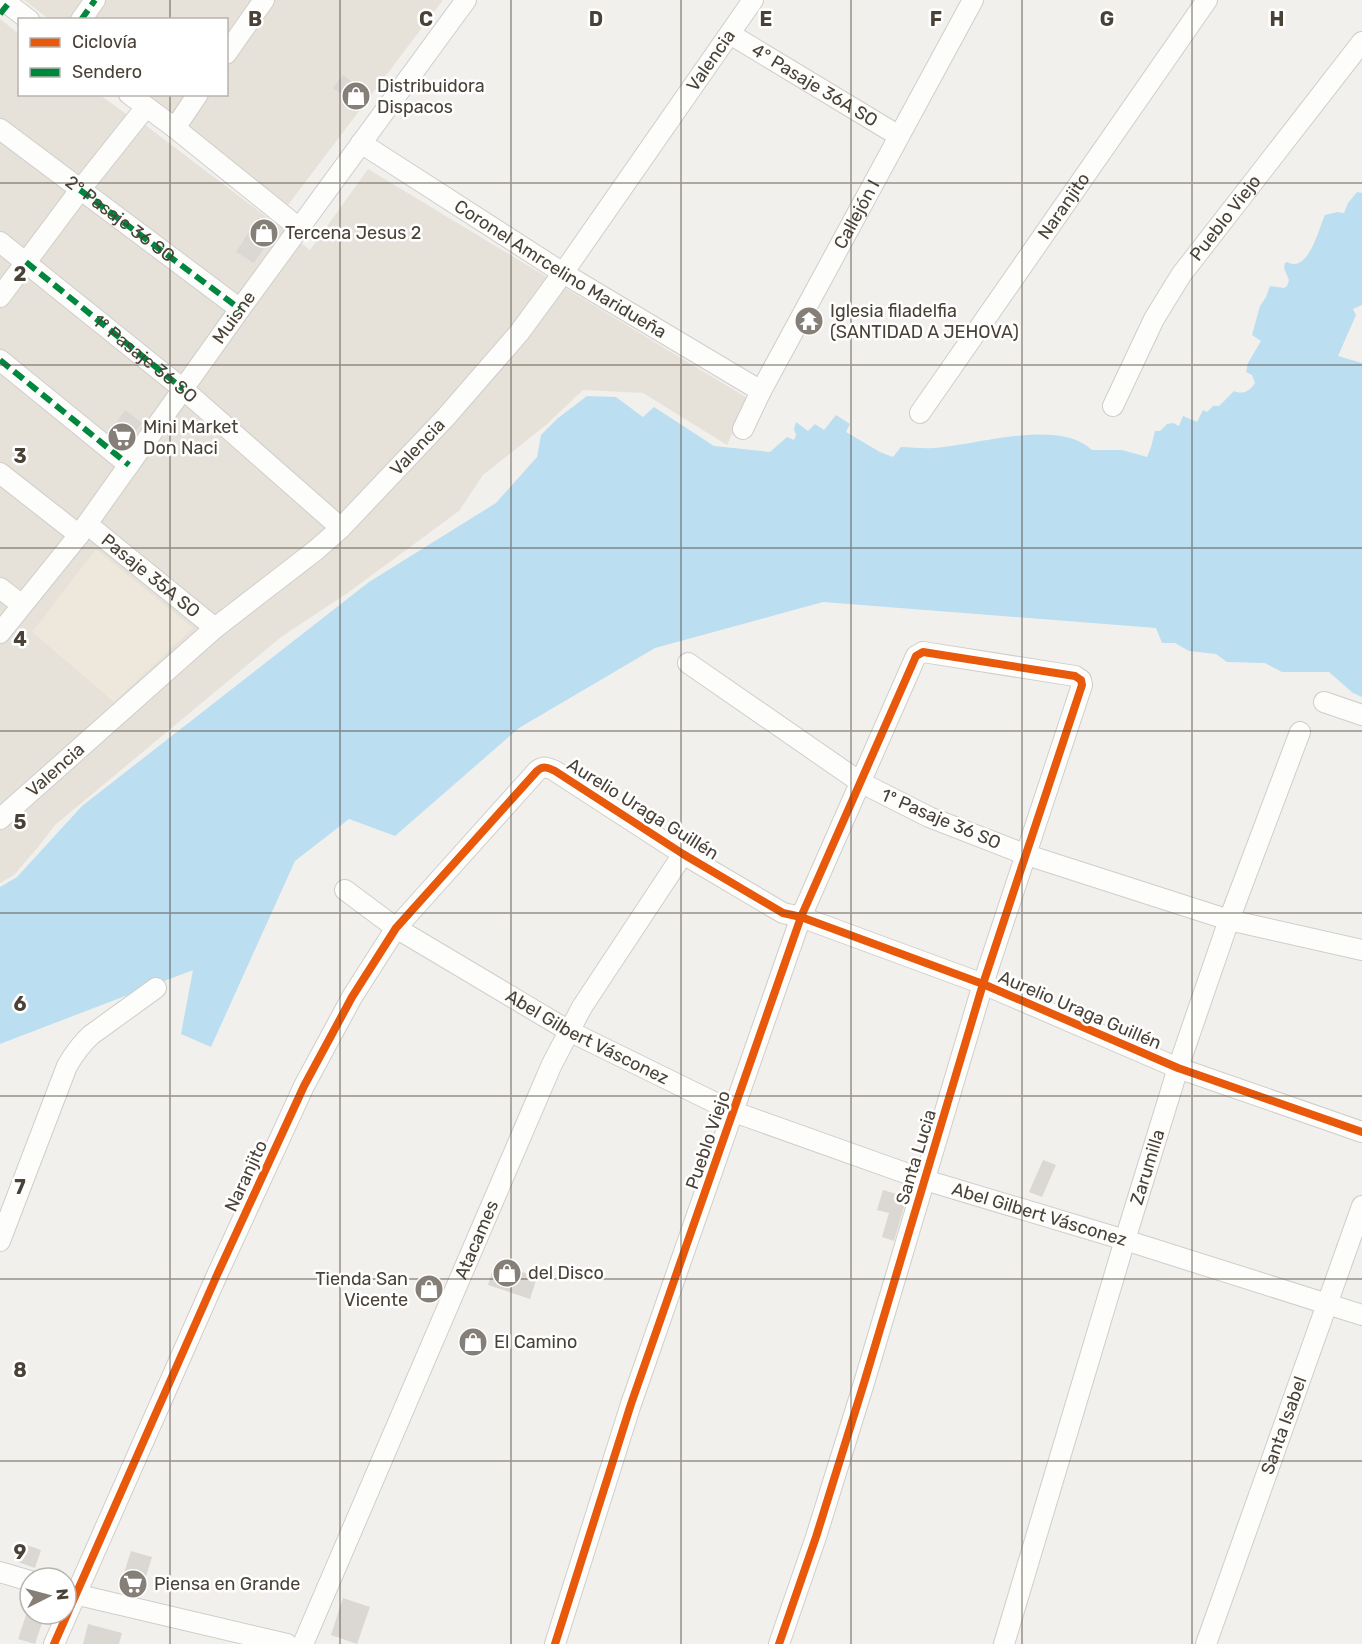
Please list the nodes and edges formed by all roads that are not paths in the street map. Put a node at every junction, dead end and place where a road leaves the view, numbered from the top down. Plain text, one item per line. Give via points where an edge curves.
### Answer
1 (94, 0) edge
2 (264, 0) edge
3 (466, 0) edge
4 (753, 0) edge
5 (973, 0) edge
6 (1207, 0) edge
7 (4, 6) edge
8 (25, 18) edge
9 (82, 18) edge
10 (730, 34) junction
11 (1362, 42) edge
12 (228, 51) edge
13 (132, 96) edge
14 (197, 96) edge
15 (146, 107) junction
16 (175, 128) junction
17 (0, 129) edge
18 (899, 136) junction
19 (361, 143) junction
20 (80, 190) junction
21 (299, 228) junction
22 (0, 242) edge
23 (26, 262) junction
24 (563, 273) junction
25 (0, 297) edge
26 (240, 309) junction
27 (0, 360) edge
28 (183, 389) junction
29 (761, 391) junction
30 (1113, 406) dead end
31 (920, 413) dead end
32 (743, 429) dead end
33 (129, 465) junction
34 (0, 473) edge
35 (341, 528) junction
36 (83, 529) junction
37 (0, 588) edge
38 (22, 605) junction
39 (215, 628) junction
40 (0, 633) edge
41 (688, 663) dead end
42 (1081, 680) joint
43 (1324, 702) dead end
44 (1362, 715) edge
45 (1300, 732) dead end
46 (541, 768) joint
47 (860, 782) junction
48 (0, 819) edge
49 (683, 854) junction
50 (1027, 855) junction
51 (345, 890) dead end
52 (801, 917) junction
53 (1229, 920) junction
54 (396, 928) junction
55 (1362, 950) edge
56 (983, 984) junction
57 (156, 988) dead end
58 (569, 1031) junction
59 (1178, 1068) junction
60 (734, 1112) junction
61 (1362, 1132) edge
62 (925, 1180) junction
63 (1362, 1206) edge
64 (1125, 1240) junction
65 (0, 1241) edge
66 (1327, 1304) junction
67 (1362, 1315) edge
68 (0, 1572) edge
69 (18, 1577) edge
70 (78, 1578) edge
71 (78, 1595) edge
72 (60, 1626) edge
73 (54, 1644) edge
74 (287, 1644) edge
75 (303, 1644) edge
76 (555, 1644) edge
77 (779, 1644) edge
78 (1004, 1644) edge
79 (1206, 1644) edge

1 - 9 street
2 - 12 street
3 - 19 street, Muisne
4 - 10 street, Valencia
5 - 18 street, Callejón I
6 - 31 street, Naranjito
7 - 8 street
10 - 18 street, 4° Pasaje 36A SO
10 - 24 street, Valencia
11 - 30 street, Pueblo Viejo via 1181,275 1154,319
13 - 15 street
14 - 16 street
15 - 16 street
15 - 20 street
16 - 21 street
17 - 20 street, 2° Pasaje 36 SO
18 - 29 street, Callejón I
19 - 21 street, Muisne
19 - 24 street, Coronel Amrcelino Maridueña
20 - 23 street
20 - 26 street, 2° Pasaje 36 SO
21 - 26 street, Muisne
22 - 23 street, 1° Pasaje 36 SO
23 - 25 street
23 - 28 street, 1° Pasaje 36 SO
24 - 29 street, Coronel Amrcelino Maridueña
24 - 35 street, Valencia via 519,333 446,417
26 - 28 street, Muisne
27 - 33 street
28 - 33 street, Muisne
28 - 35 street, 1° Pasaje 36 SO
29 - 32 street, Callejón I
33 - 36 street, Muisne
34 - 36 street, Pasaje 35A SO
35 - 39 street, Valencia
36 - 38 street, Muisne
36 - 39 street, Pasaje 35A SO
37 - 38 street
38 - 40 street, Muisne
39 - 48 street, Valencia
41 - 47 street, 1º Pasaje 36 SO
42 - 47 street, Pueblo Viejo via 923,652 916,656
42 - 50 street, Santa Lucia
43 - 44 street
45 - 53 street, Zarumilla
46 - 49 street, Aurelio Uraga Guillén via 555,771
46 - 54 street, Naranjito
47 - 50 street, 1º Pasaje 36 SO via 929,817
47 - 52 street, Pueblo Viejo
49 - 52 street, Aurelio Uraga Guillén via 783,913
49 - 58 street, Atacames
50 - 53 street, 1º Pasaje 36 SO
50 - 56 street, Santa Lucia
51 - 54 street, Abel Gilbert Vásconez
52 - 56 street, Aurelio Uraga Guillén
52 - 60 street, Pueblo Viejo
53 - 55 street, 1º Pasaje 36 SO
53 - 59 street, Zarumilla
54 - 58 street, Abel Gilbert Vásconez
54 - 70 street, Naranjito via 352,997 304,1086
56 - 59 street, Aurelio Uraga Guillén
56 - 62 street, Santa Lucia
57 - 65 street via 91,1035 74,1054
58 - 60 street, Abel Gilbert Vásconez
58 - 75 street, Atacames
59 - 61 street, Aurelio Uraga Guillén
59 - 64 street, Zarumilla
60 - 62 street, Abel Gilbert Vásconez
60 - 76 street, Pueblo Viejo via 631,1404
62 - 64 street, Abel Gilbert Vásconez
62 - 77 street, Santa Lucia via 816,1537
63 - 66 street, Santa Isabel
64 - 66 street, Abel Gilbert Vásconez
64 - 78 street, Zarumilla
66 - 67 street, Abel Gilbert Vásconez
66 - 79 street, Santa Isabel
68 - 69 street
71 - 74 street
72 - 73 street, Naranjito

